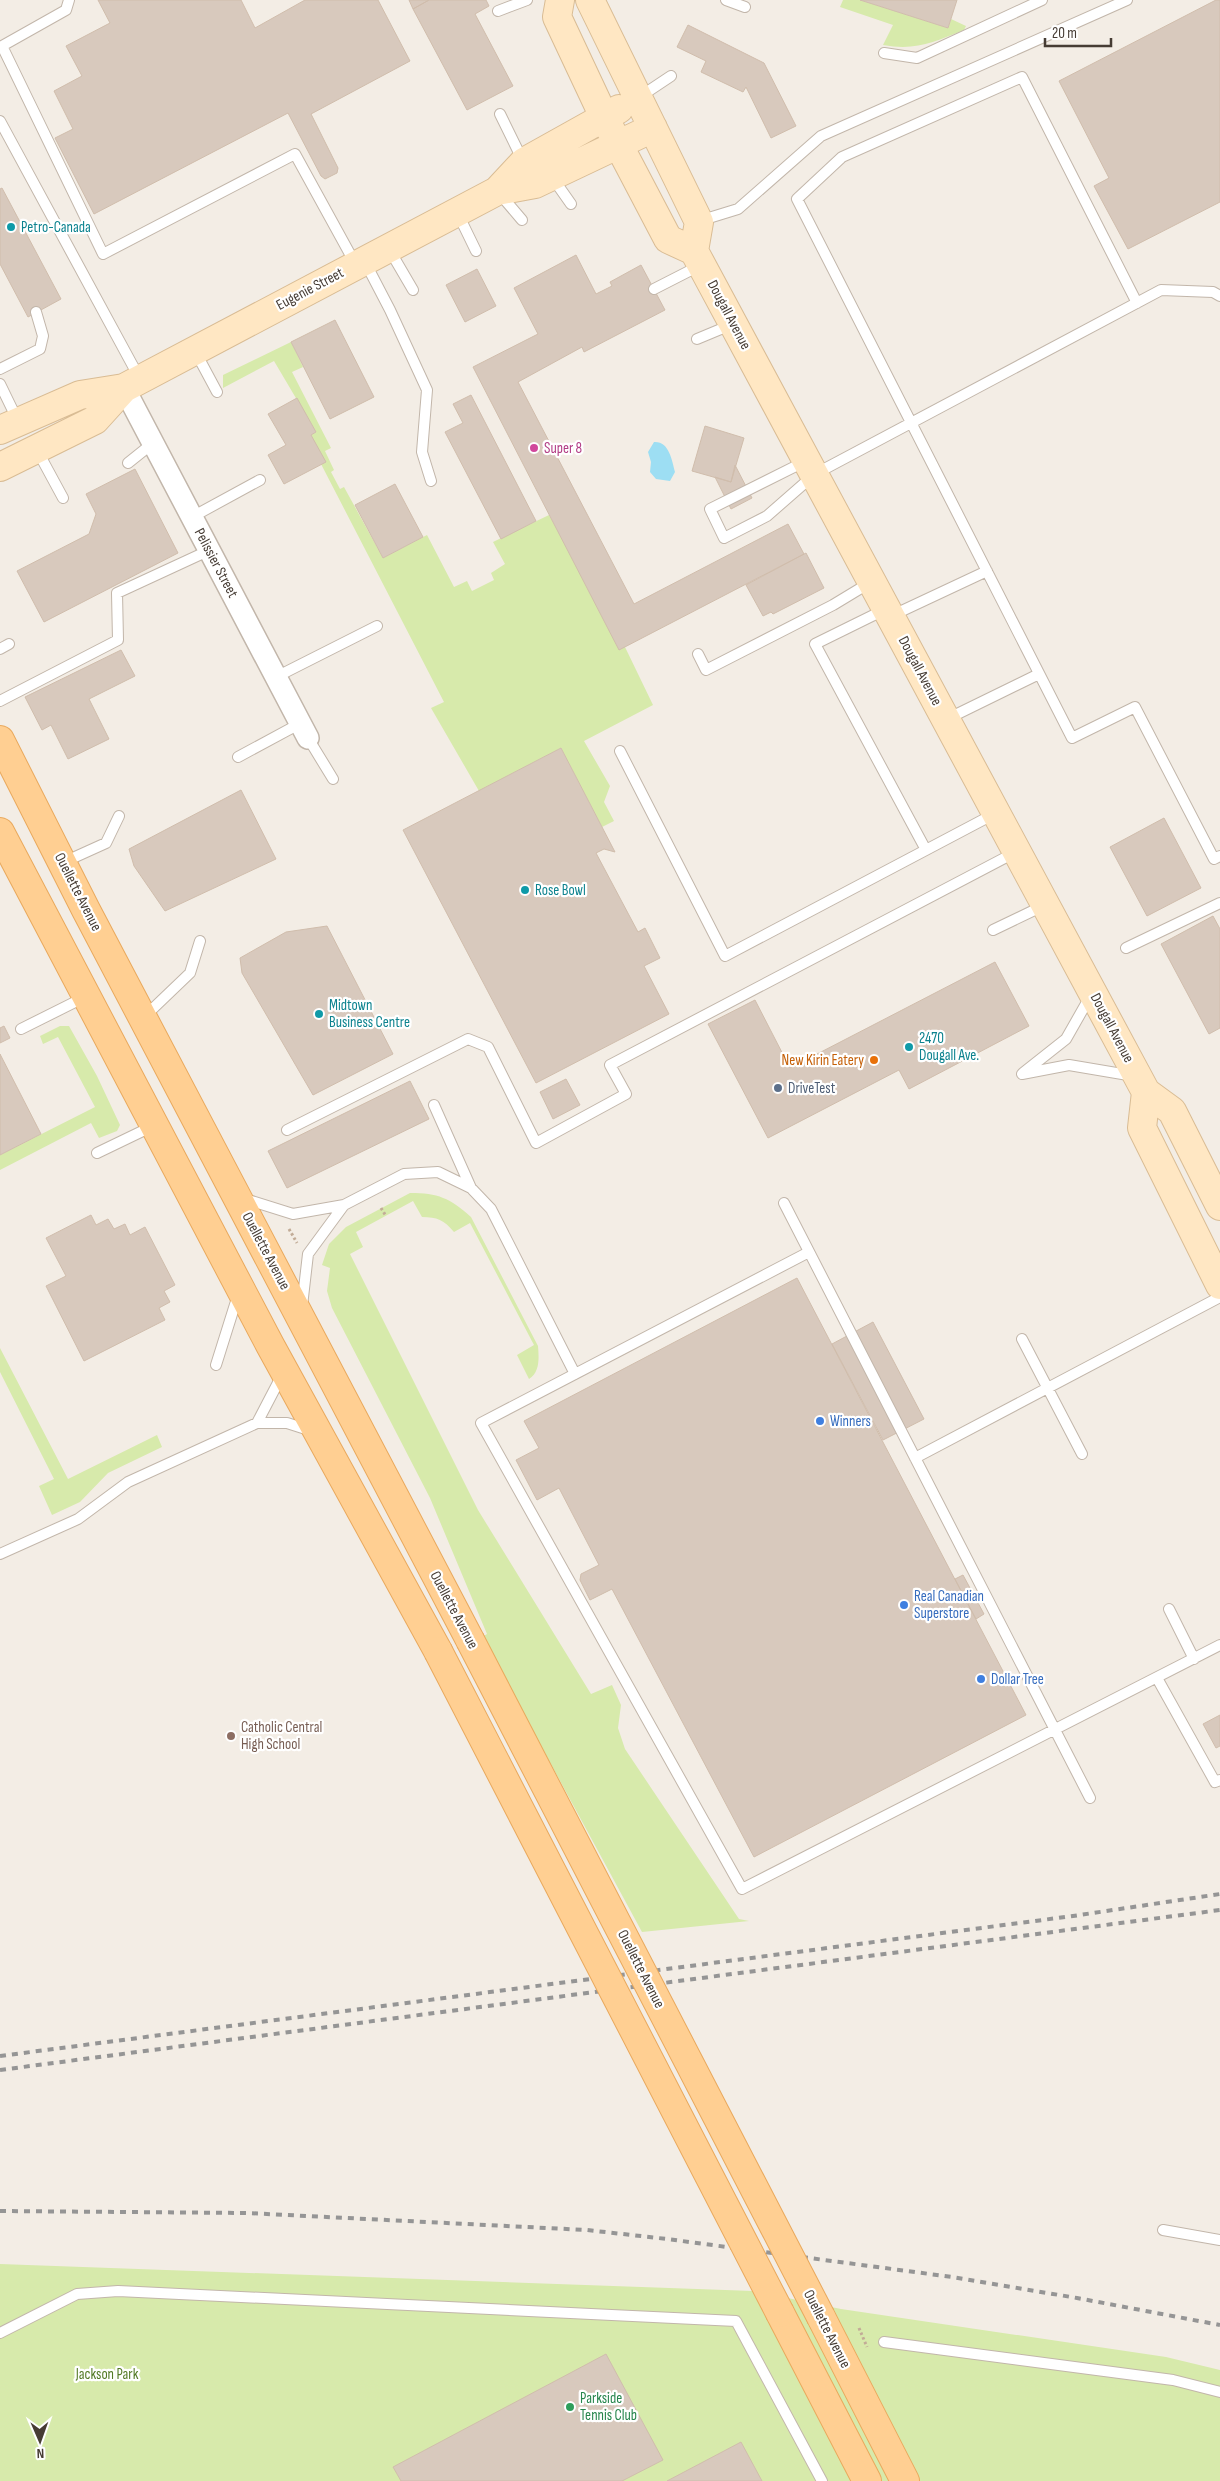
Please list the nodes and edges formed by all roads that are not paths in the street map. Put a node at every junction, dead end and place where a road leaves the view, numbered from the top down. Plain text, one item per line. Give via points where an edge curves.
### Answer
1 (68, 0) edge
2 (526, 0) edge
3 (560, 0) edge
4 (590, 0) edge
5 (726, 0) edge
6 (1042, 0) edge
7 (1127, 0) edge
8 (745, 7) dead end
9 (498, 10) dead end
10 (884, 53) dead end
11 (671, 76) dead end
12 (637, 99) junction
13 (500, 114) dead end
14 (604, 117) junction
15 (0, 121) edge
16 (653, 128) junction
17 (618, 145) junction
18 (524, 162) junction
19 (552, 176) junction
20 (497, 191) junction
21 (571, 204) dead end
22 (457, 212) junction
23 (522, 220) dead end
24 (698, 222) junction
25 (388, 248) junction
26 (476, 251) dead end
27 (698, 258) junction
28 (360, 263) junction
29 (654, 289) dead end
30 (413, 290) dead end
31 (1220, 296) edge
32 (1137, 303) junction
33 (36, 312) dead end
34 (734, 324) junction
35 (697, 339) dead end
36 (195, 350) junction
37 (0, 368) edge
38 (132, 383) junction
39 (0, 384) edge
40 (217, 392) dead end
41 (911, 423) junction
42 (9, 426) edge
43 (153, 443) junction
44 (37, 449) junction
45 (128, 463) dead end
46 (0, 467) edge
47 (811, 468) junction
48 (260, 480) dead end
49 (430, 481) dead end
50 (63, 498) dead end
51 (192, 516) junction
52 (210, 550) junction
53 (987, 571) junction
54 (872, 581) junction
55 (889, 612) junction
56 (377, 626) dead end
57 (698, 654) dead end
58 (1039, 674) junction
59 (276, 677) junction
60 (0, 701) edge
61 (946, 720) junction
62 (304, 730) junction
63 (0, 740) edge
64 (620, 751) dead end
65 (238, 757) dead end
66 (333, 779) dead end
67 (997, 813) junction
68 (119, 816) dead end
69 (0, 832) edge
70 (926, 850) junction
71 (1017, 851) junction
72 (1220, 856) edge
73 (62, 862) junction
74 (1220, 903) edge
75 (1046, 905) junction
76 (993, 930) dead end
77 (200, 942) dead end
78 (1126, 948) dead end
79 (1093, 992) junction
80 (86, 996) junction
81 (143, 1018) junction
82 (21, 1029) dead end
83 (1143, 1084) junction
84 (434, 1106) dead end
85 (154, 1125) junction
86 (287, 1130) dead end
87 (97, 1153) dead end
88 (472, 1188) junction
89 (237, 1196) junction
90 (784, 1203) dead end
91 (344, 1205) junction
92 (1220, 1206) edge
93 (809, 1252) junction
94 (1220, 1286) edge
95 (240, 1290) junction
96 (1220, 1297) edge
97 (300, 1317) junction
98 (1022, 1339) dead end
99 (216, 1365) dead end
100 (284, 1372) junction
101 (575, 1374) junction
102 (1048, 1388) junction
103 (257, 1423) junction
104 (318, 1433) junction
105 (1082, 1454) dead end
106 (915, 1458) junction
107 (0, 1554) edge
108 (1169, 1609) dead end
109 (1220, 1646) edge
110 (1194, 1659) junction
111 (1157, 1678) junction
112 (1055, 1729) junction
113 (1220, 1780) edge
114 (1090, 1798) dead end
115 (1164, 2230) dead end
116 (1220, 2240) edge
117 (0, 2333) edge
118 (884, 2342) dead end
119 (1220, 2392) edge
120 (822, 2481) edge
121 (867, 2481) edge
122 (905, 2481) edge

1 - 28 lane via 66,10 2,46 102,254 295,154
2 - 9 lane
3 - 14 street via 557,17
4 - 12 street
5 - 8 lane
6 - 10 lane via 917,58
7 - 24 lane via 821,136 738,209
11 - 12 lane
12 - 14 street, Eugenie Street
12 - 16 street
13 - 18 lane
14 - 17 street
14 - 18 street, Eugenie Street
15 - 38 lane
16 - 17 street, Eugenie Street
16 - 24 street
17 - 19 street, Eugenie Street
17 - 27 street via 668,240
18 - 20 street, Eugenie Street
19 - 20 street, Eugenie Street via 535,184
19 - 21 lane
20 - 22 street, Eugenie Street
20 - 23 lane
22 - 25 street, Eugenie Street
22 - 26 lane
24 - 27 street
25 - 28 street, Eugenie Street
25 - 30 lane
27 - 29 lane
27 - 34 street, Dougall Avenue
28 - 36 street, Eugenie Street
28 - 49 lane via 390,310 426,390 422,452
31 - 32 lane via 1213,292 1161,290
32 - 41 lane
32 - 41 lane via 1022,77 842,157 796,199
33 - 37 lane via 43,336 40,349
34 - 35 lane
34 - 47 street, Dougall Avenue
36 - 38 street, Eugenie Street
36 - 40 lane
38 - 42 street, Eugenie Street via 80,395
38 - 43 street, Pelissier Street
38 - 44 street, Eugenie Street via 95,420
39 - 42 lane
41 - 47 lane
41 - 53 lane
43 - 45 lane
43 - 51 street, Pelissier Street
44 - 46 street, Eugenie Street
44 - 50 lane
47 - 47 lane via 710,509 724,538 767,516
47 - 54 street, Dougall Avenue
48 - 51 lane
51 - 52 street, Pelissier Street
52 - 59 street, Pelissier Street
52 - 60 lane via 116,593 118,640
53 - 55 lane
53 - 58 lane
54 - 55 street, Dougall Avenue
54 - 57 lane via 834,605 706,670
55 - 61 street, Dougall Avenue
55 - 70 lane via 814,644
56 - 59 lane
58 - 61 lane
58 - 72 lane via 1072,738 1135,707 1214,859
59 - 62 street, Pelissier Street
61 - 67 street, Dougall Avenue
62 - 65 lane
62 - 66 lane
63 - 73 main road, Ouellette Avenue
64 - 70 lane via 725,956
67 - 70 lane
67 - 71 street, Dougall Avenue
68 - 73 lane via 106,843
69 - 80 main road
71 - 75 street, Dougall Avenue
71 - 86 lane via 610,1065 626,1094 536,1143 488,1047 468,1039
73 - 81 main road, Ouellette Avenue
74 - 78 lane
75 - 76 lane
75 - 79 street, Dougall Avenue
77 - 81 lane via 190,973
79 - 83 street, Dougall Avenue
79 - 83 lane via 1066,1039 1022,1074 1069,1065
80 - 82 lane
80 - 85 main road
81 - 89 main road, Ouellette Avenue
83 - 92 street, Dougall Avenue via 1172,1111
83 - 94 street via 1142,1128
84 - 88 lane
85 - 87 lane
85 - 95 main road
88 - 91 lane via 438,1172 404,1174
88 - 101 lane via 491,1208
89 - 91 lane via 292,1214
89 - 97 main road, Ouellette Avenue
90 - 93 lane
91 - 97 lane via 308,1254
93 - 101 lane
93 - 106 lane
95 - 99 lane
95 - 100 main road
96 - 102 lane
97 - 122 main road, Ouellette Avenue, bridge
98 - 102 lane
100 - 103 lane
100 - 104 main road
101 - 112 lane via 481,1423 742,1889
102 - 105 lane
102 - 106 lane
103 - 104 lane via 287,1423
103 - 107 lane via 128,1482 78,1520
104 - 121 main road, bridge via 438,1651
106 - 112 lane
108 - 110 lane
109 - 110 lane
110 - 111 lane
111 - 112 lane
111 - 113 lane via 1215,1782
112 - 114 lane
115 - 116 lane
117 - 120 lane via 76,2294 118,2290 736,2321
118 - 119 lane via 1173,2380

